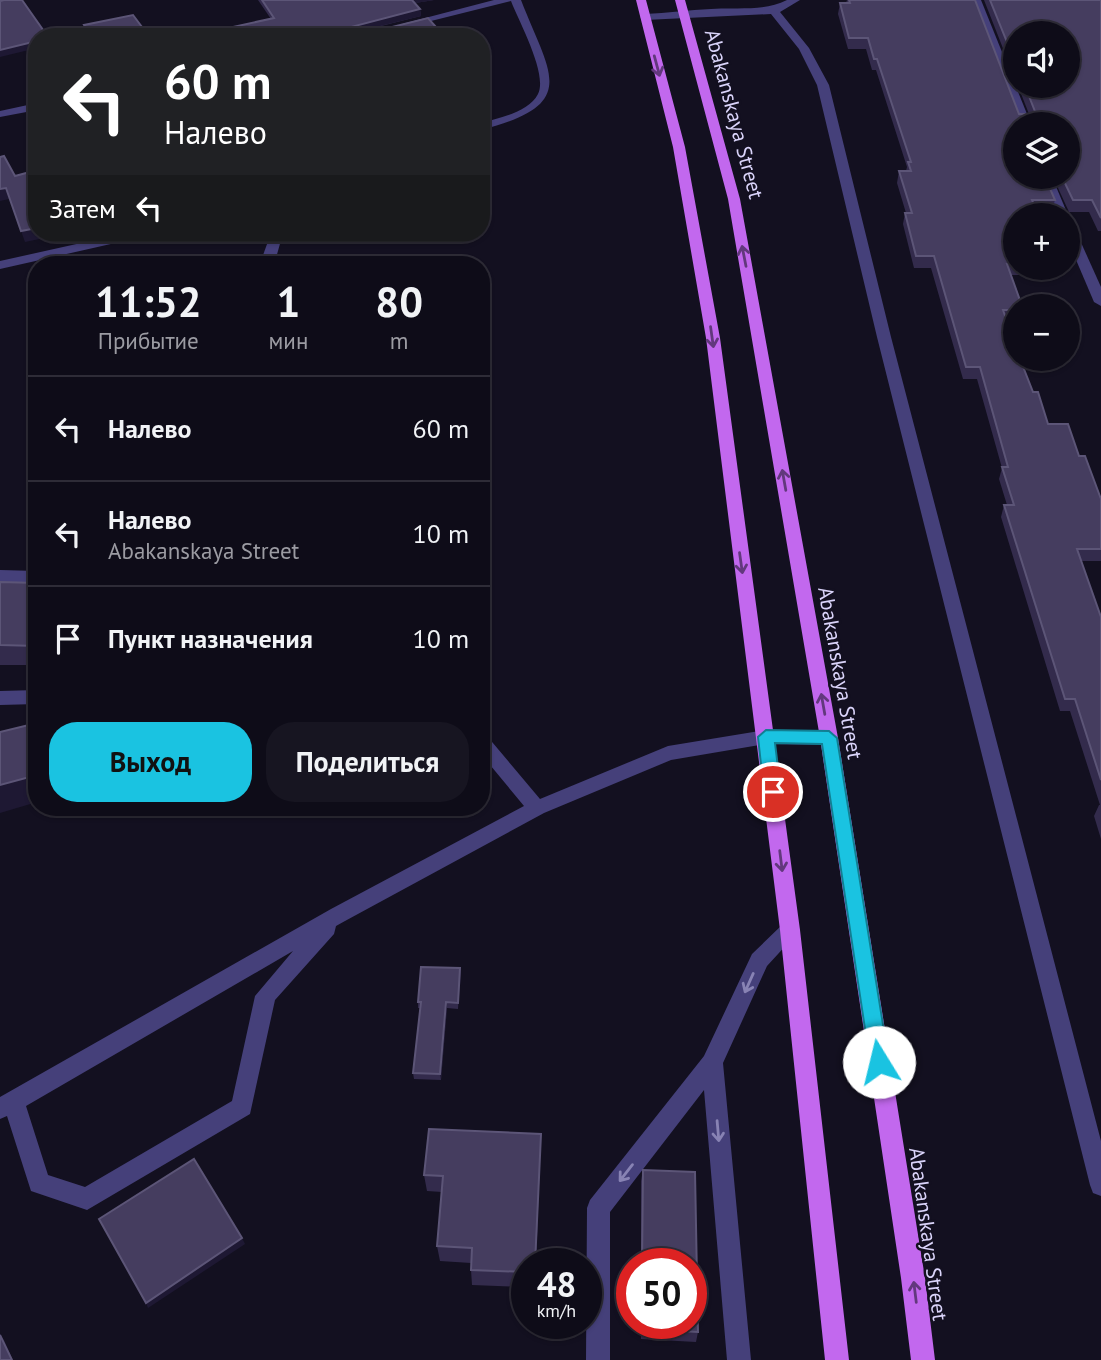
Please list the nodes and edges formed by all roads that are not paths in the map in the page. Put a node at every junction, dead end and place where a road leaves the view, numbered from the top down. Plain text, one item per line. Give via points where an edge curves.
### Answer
1 (507, 0) edge
2 (516, 0) edge
3 (795, 0) edge
4 (976, 0) edge
5 (682, 8) edge
6 (643, 9) edge
7 (774, 11) junction
8 (394, 27) edge
9 (28, 108) edge
10 (1020, 112) edge
11 (0, 114) edge
12 (490, 125) edge
13 (102, 242) edge
14 (1080, 254) edge
15 (40, 256) edge
16 (28, 259) edge
17 (0, 265) edge
18 (1101, 302) edge
19 (0, 576) edge
20 (28, 577) edge
21 (28, 697) edge
22 (0, 698) edge
23 (766, 737) junction
24 (829, 738) junction
25 (490, 752) edge
26 (537, 808) junction
27 (338, 915) junction
28 (790, 930) junction
29 (712, 1063) junction
30 (7, 1105) edge
31 (1101, 1185) edge
32 (598, 1360) edge
33 (739, 1360) edge
34 (837, 1360) edge
35 (923, 1360) edge

1 - 8 street
2 - 12 street via 545,65 548,88 539,104 514,119
3 - 7 street
4 - 10 street
5 - 6 street
5 - 7 street
24 -> 5 main road, Abakanskaya Street via 734,199
6 -> 23 main road via 678,147 710,324
7 - 31 street via 804,48 823,85
9 - 11 street
13 - 15 street
14 - 18 street
16 - 17 street
19 - 20 street
21 - 22 street
23 - 24 street
23 - 26 street via 668,753
23 -> 28 main road
35 -> 24 main road, Abakanskaya Street
25 - 26 street
26 - 27 street
27 - 30 street
27 - 30 street via 265,996 242,1107 87,1199 39,1183
28 -> 29 street via 759,960
28 - 34 main road
29 -> 32 street via 598,1208
29 -> 33 street

